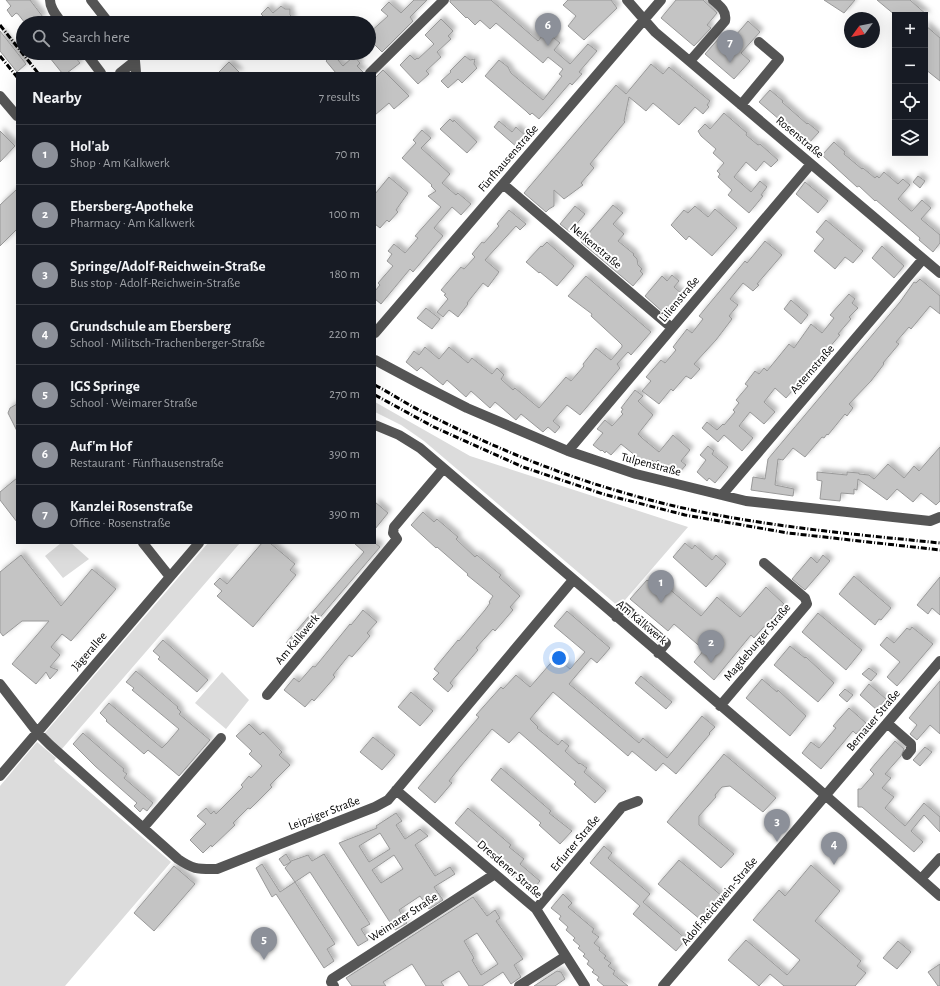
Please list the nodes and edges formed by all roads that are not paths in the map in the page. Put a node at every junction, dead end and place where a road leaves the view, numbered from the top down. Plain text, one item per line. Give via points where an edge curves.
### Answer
1 (50, 0) edge
2 (91, 0) edge
3 (444, 0) edge
4 (627, 0) edge
5 (661, 0) edge
6 (713, 0) edge
7 (57, 16) edge
8 (104, 16) edge
9 (643, 20) junction
10 (759, 42) dead end
11 (92, 60) edge
12 (131, 60) edge
13 (134, 60) edge
14 (690, 61) junction
15 (101, 72) edge
16 (121, 72) edge
17 (136, 72) edge
18 (371, 72) edge
19 (0, 96) edge
20 (741, 105) junction
21 (16, 115) edge
22 (811, 164) junction
23 (503, 184) junction
24 (923, 259) junction
25 (940, 273) edge
26 (672, 328) junction
27 (376, 332) edge
28 (376, 361) edge
29 (376, 425) edge
30 (568, 451) junction
31 (443, 469) junction
32 (722, 495) junction
33 (940, 517) edge
34 (144, 544) edge
35 (197, 544) edge
36 (764, 563) dead end
37 (170, 577) junction
38 (573, 580) junction
39 (940, 662) edge
40 (0, 684) edge
41 (267, 695) dead end
42 (720, 706) junction
43 (887, 723) junction
44 (37, 732) junction
45 (221, 738) dead end
46 (907, 755) dead end
47 (0, 776) edge
48 (396, 790) junction
49 (825, 796) junction
50 (638, 801) dead end
51 (143, 828) junction
52 (940, 858) edge
53 (495, 874) junction
54 (921, 879) junction
55 (940, 896) edge
56 (536, 909) junction
57 (566, 956) junction
58 (334, 986) edge
59 (519, 986) edge
60 (585, 986) edge
61 (663, 986) edge

1 - 7 street
2 - 8 street
3 - 18 street
4 - 9 street, Rosenstraße
5 - 9 street, Fünfhausenstraße
6 - 14 street via 724,11 725,21
9 - 14 street, Rosenstraße
9 - 23 street, Fünfhausenstraße
10 - 20 street via 778,59
11 - 15 street
12 - 16 street
13 - 17 street
14 - 20 street, Rosenstraße
19 - 21 street
20 - 22 street, Rosenstraße
22 - 24 street, Rosenstraße
22 - 26 street, Lilienstraße
23 - 26 street, Nelkenstraße
23 - 27 street, Fünfhausenstraße
24 - 25 street, Rosenstraße
24 - 32 street, Asternstraße
26 - 30 street, Lilienstraße
28 - 30 street, Tulpenstraße via 467,408
29 - 31 street, Am Kalkwerk via 405,438
30 - 32 street, Tulpenstraße via 636,474
31 - 38 street, Am Kalkwerk
31 - 41 street, Am Kalkwerk via 394,526 393,533 397,539
32 - 33 street, Tulpenstraße via 746,501 930,521
34 - 37 street
35 - 37 street, Jägerallee
36 - 42 street, Magdeburger Straße via 805,598 807,604
37 - 44 street, Jägerallee
38 - 42 street, Am Kalkwerk
38 - 48 street, Leipziger Straße
39 - 43 street, Bernauer Straße
40 - 44 street, Leipziger Straße
42 - 49 street, Am Kalkwerk
43 - 46 street via 911,744 911,750
43 - 49 street, Bernauer Straße
44 - 47 street, Jägerallee
44 - 51 street, Leipziger Straße
45 - 51 street
48 - 51 street, Leipziger Straße via 388,800 375,807 217,868 191,868
48 - 53 street, Dresdener Straße
49 - 54 street, Am Kalkwerk
49 - 61 street, Adolf-Reichwein-Straße
50 - 56 street, Erfurter Straße via 622,807
52 - 54 street
53 - 56 street, Dresdener Straße
53 - 58 street, Weimarer Straße via 332,979
54 - 55 street, Am Kalkwerk
56 - 57 street, Dresdener Straße
57 - 59 street
57 - 60 street, Dresdener Straße

